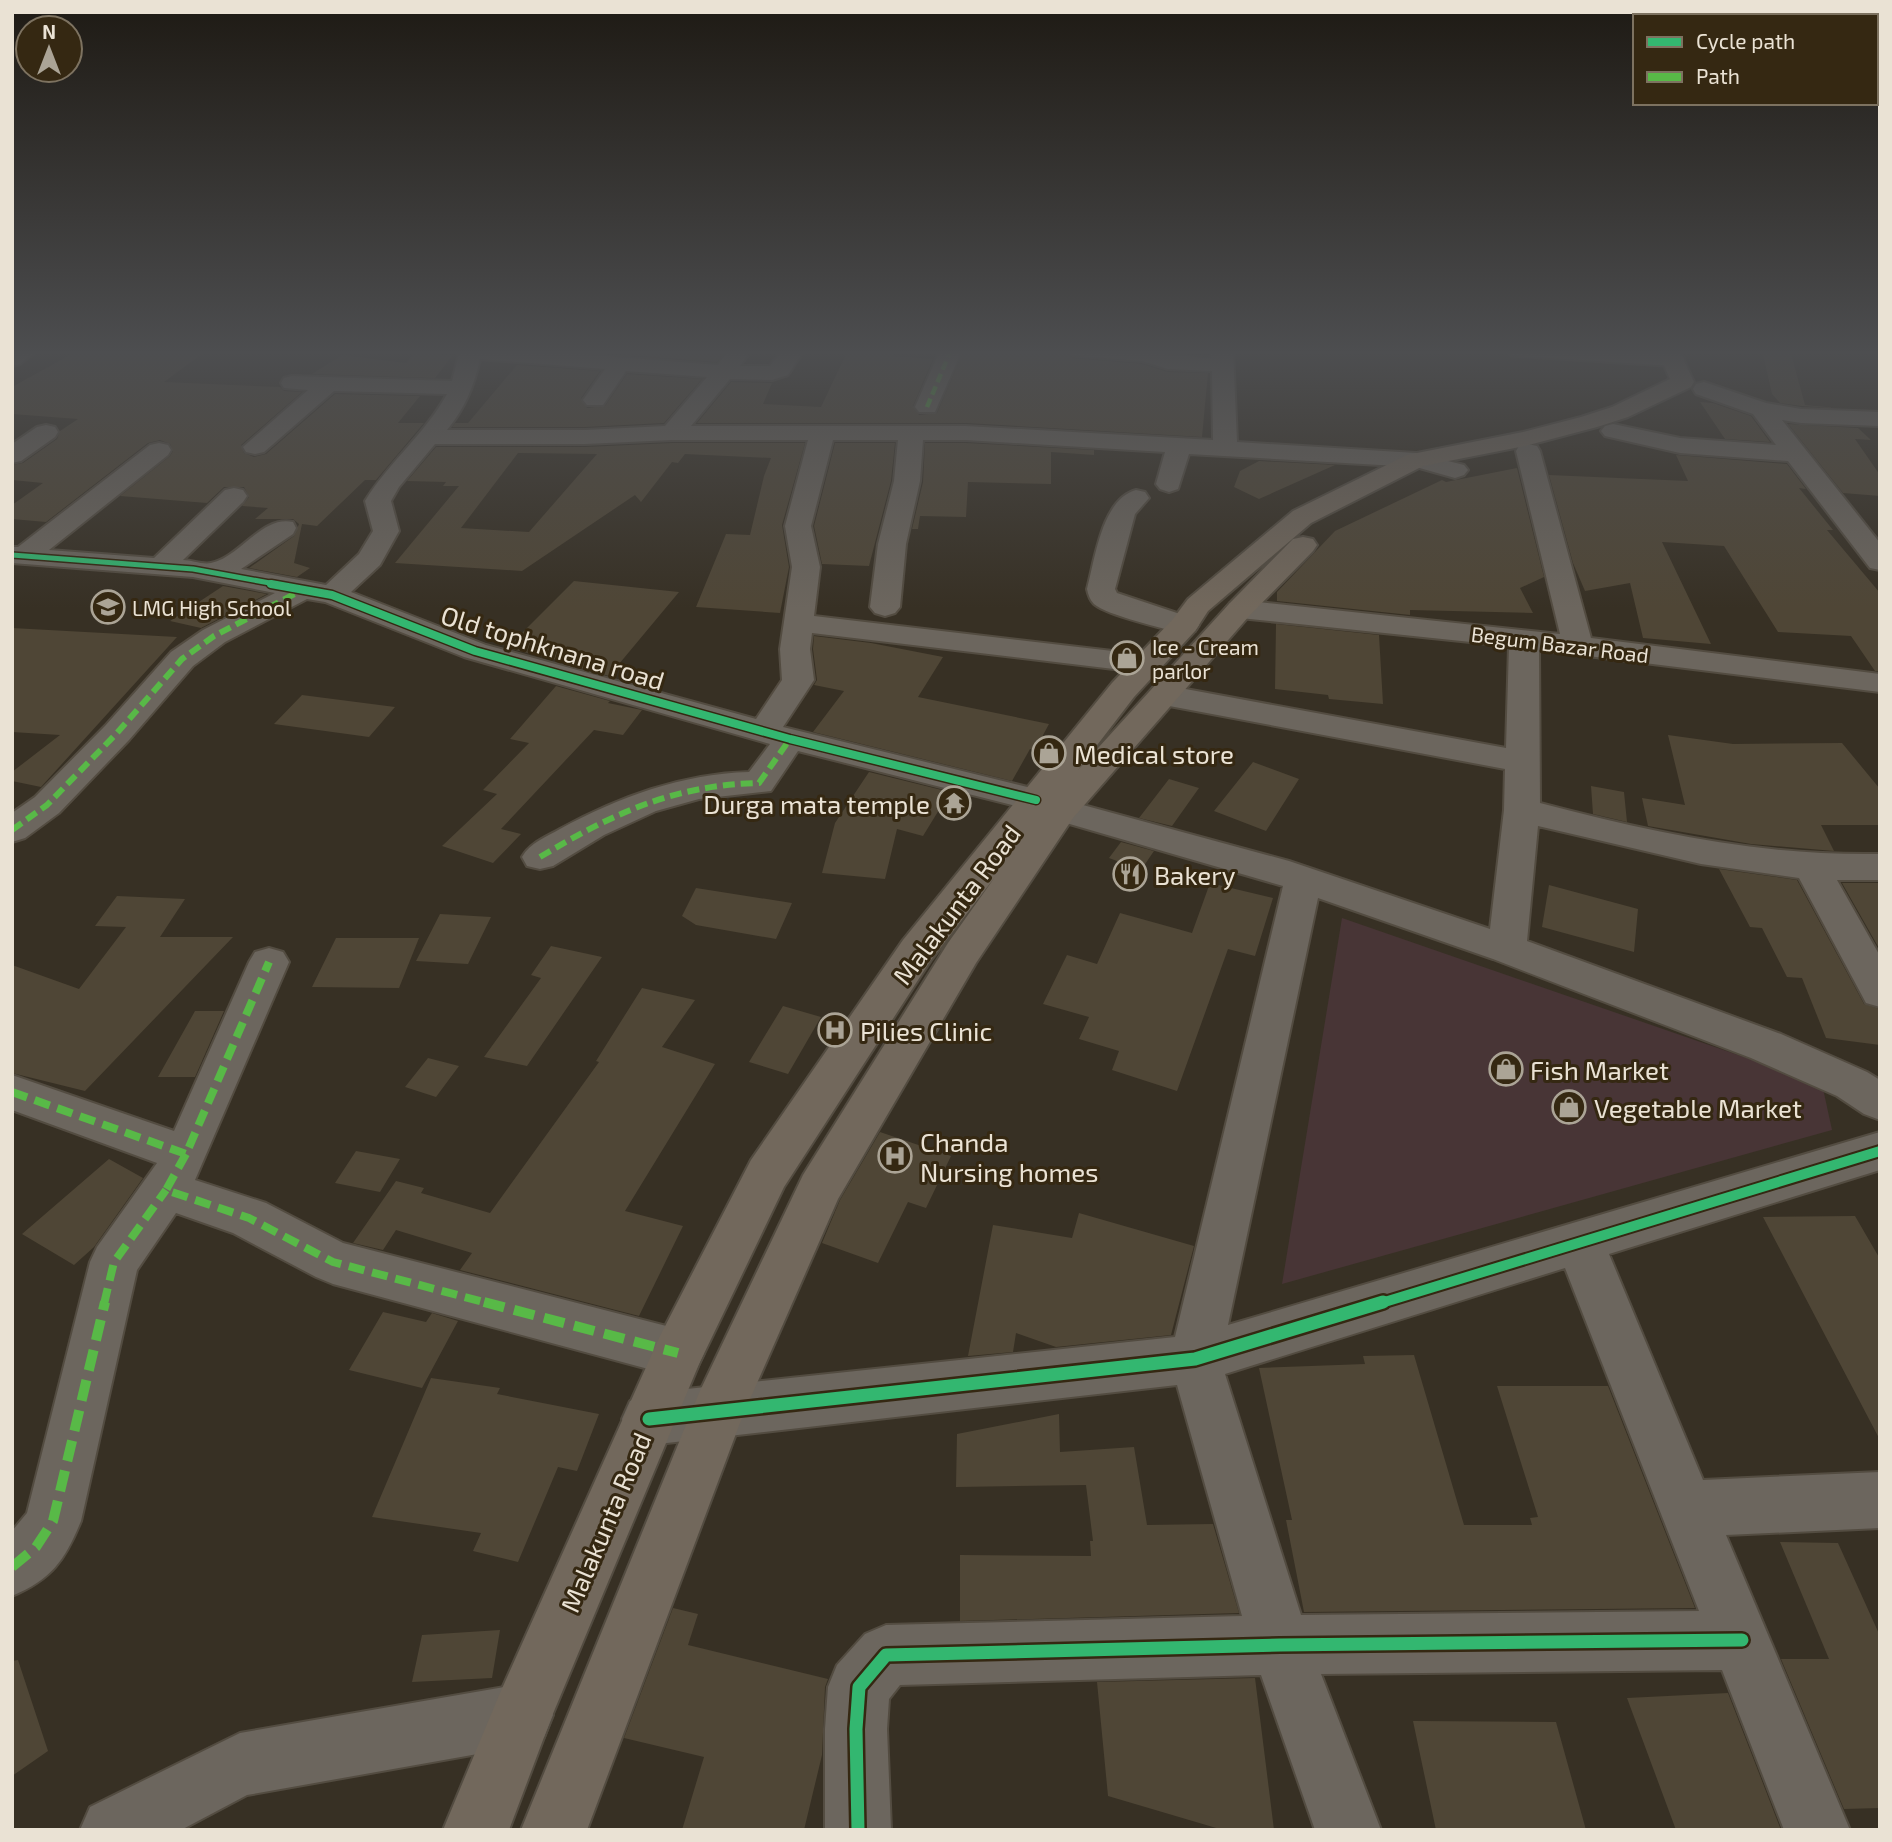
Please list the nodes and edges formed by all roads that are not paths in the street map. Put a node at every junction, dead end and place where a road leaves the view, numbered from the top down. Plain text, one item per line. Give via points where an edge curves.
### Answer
1 (40, 436) edge
2 (268, 436) edge
3 (608, 436) edge
4 (821, 436) edge
5 (911, 436) edge
6 (1019, 436) edge
7 (1226, 436) edge
8 (1542, 436) edge
9 (1576, 436) edge
10 (1639, 436) edge
11 (1782, 436) edge
12 (427, 437) joint
13 (1180, 445) junction
14 (1226, 446) junction
15 (255, 447) dead end
16 (159, 450) dead end
17 (1528, 451) junction
18 (1796, 454) junction
19 (12, 456) edge
20 (1416, 460) junction
21 (1455, 470) junction
22 (1169, 484) dead end
23 (234, 496) dead end
24 (1136, 498) dead end
25 (1844, 515) junction
26 (1880, 519) edge
27 (282, 528) dead end
28 (18, 556) edge
29 (1880, 562) edge
30 (160, 567) junction
31 (214, 573) junction
32 (317, 593) junction
33 (1203, 601) junction
34 (885, 607) dead end
35 (1240, 609) junction
36 (800, 622) junction
37 (1184, 625) junction
38 (1524, 639) junction
39 (1578, 645) junction
40 (1147, 664) junction
41 (1880, 683) edge
42 (1164, 695) junction
43 (778, 734) junction
44 (1523, 762) junction
45 (1049, 805) junction
46 (1522, 810) junction
47 (12, 830) edge
48 (540, 856) dead end
49 (1811, 867) junction
50 (1880, 867) edge
51 (1303, 880) junction
52 (1507, 949) junction
53 (269, 962) dead end
54 (1880, 992) edge
55 (12, 1092) edge
56 (1880, 1102) edge
57 (1880, 1151) edge
58 (176, 1172) junction
59 (1579, 1241) junction
60 (678, 1353) junction
61 (1195, 1359) junction
62 (718, 1411) junction
63 (649, 1419) junction
64 (1880, 1500) edge
65 (1690, 1509) junction
66 (12, 1567) edge
67 (1742, 1640) junction
68 (1280, 1645) junction
69 (522, 1714) junction
70 (113, 1830) edge
71 (476, 1830) edge
72 (554, 1830) edge
73 (858, 1830) edge
74 (1348, 1830) edge
75 (1817, 1830) edge

1 - 19 street
2 - 15 street
3 - 12 street
4 - 36 street via 798,526 806,567
5 - 34 street via 908,481 892,544
6 - 13 street
7 - 14 street
8 - 20 main road, Malakunta Road
9 - 17 main road
10 - 18 street via 1645,442 1676,446
11 - 18 street
12 - 32 street via 378,501 386,531 370,559
13 - 14 street
13 - 22 street
14 - 20 street
16 - 28 street
17 - 21 main road
17 - 39 street
18 - 25 street
20 - 21 street
20 - 33 main road, Malakunta Road via 1302,517
21 - 35 main road via 1364,509 1302,546
23 - 30 street
24 - 37 street via 1122,512 1101,589 1106,600 1121,607
25 - 26 street
25 - 29 street
27 - 31 street
28 - 30 street, Old tophknana road
30 - 31 street, Old tophknana road
31 - 32 street, Old tophknana road
32 - 43 street, Old tophknana road via 475,651
32 - 47 street via 214,636 183,659 47,805
33 - 35 main road
33 - 37 main road, Malakunta Road
35 - 38 street, Begum Bazar Road
35 - 42 main road
36 - 40 street
36 - 43 street via 795,649 798,680
37 - 40 main road, Malakunta Road
38 - 39 street, Begum Bazar Road
38 - 44 street
39 - 41 street, Begum Bazar Road
40 - 45 main road, Malakunta Road via 1123,690
42 - 44 street
42 - 45 main road
43 - 45 street, Old tophknana road
43 - 48 street via 759,783 724,782 667,793 595,823
44 - 46 street
45 - 51 street, Old tophknana road
45 - 60 main road, Malakunta Road via 917,950 767,1174
45 - 62 main road via 819,1189
46 - 49 street via 1639,840
46 - 52 street
49 - 50 street
49 - 54 street
51 - 52 street, Old tophknana road
51 - 61 street
52 - 56 street, Old tophknana road via 1766,1046 1852,1084
53 - 58 street
55 - 58 street
57 - 59 street
58 - 60 street via 249,1218 333,1262
58 - 66 street via 114,1262 53,1521 46,1538
59 - 61 street
59 - 65 street
60 - 63 main road, Malakunta Road
61 - 62 street
61 - 68 street
62 - 63 street
62 - 72 main road
63 - 69 main road, Malakunta Road
64 - 65 street
65 - 67 street
67 - 68 street
67 - 75 street
68 - 73 street via 886,1655 859,1686
68 - 74 street
69 - 70 street via 240,1765
69 - 71 main road, Malakunta Road

